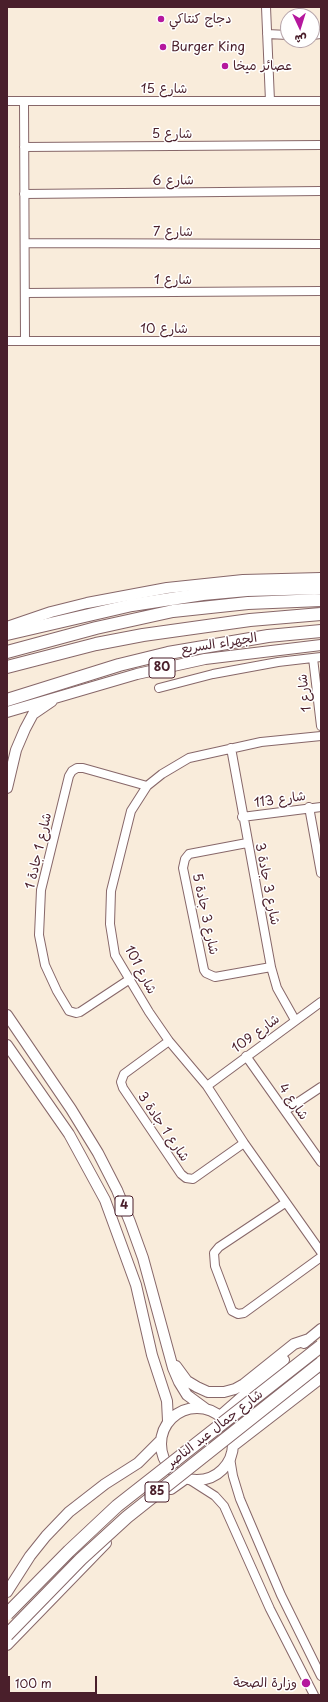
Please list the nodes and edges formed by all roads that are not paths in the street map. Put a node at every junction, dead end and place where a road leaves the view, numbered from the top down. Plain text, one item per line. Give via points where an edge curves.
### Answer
1 (266, 7) edge
2 (267, 34) junction
3 (280, 35) edge
4 (270, 101) junction
5 (321, 101) edge
6 (7, 102) edge
7 (24, 102) junction
8 (321, 145) edge
9 (24, 147) junction
10 (321, 191) edge
11 (24, 194) junction
12 (25, 243) junction
13 (321, 244) edge
14 (321, 291) edge
15 (25, 293) junction
16 (7, 341) edge
17 (25, 341) junction
18 (321, 342) edge
19 (321, 578) edge
20 (321, 588) edge
21 (321, 600) edge
22 (321, 614) edge
23 (7, 626) edge
24 (321, 631) edge
25 (7, 634) edge
26 (321, 645) edge
27 (7, 652) edge
28 (317, 658) edge
29 (7, 667) edge
30 (159, 688) dead end
31 (66, 693) junction
32 (7, 700) edge
33 (7, 712) edge
34 (321, 726) edge
35 (321, 736) edge
36 (231, 748) junction
37 (147, 786) junction
38 (7, 788) edge
39 (321, 807) edge
40 (309, 808) junction
41 (242, 817) junction
42 (247, 843) junction
43 (321, 873) edge
44 (271, 967) junction
45 (130, 979) junction
46 (321, 1002) edge
47 (7, 1015) edge
48 (295, 1020) junction
49 (169, 1041) junction
50 (7, 1045) edge
51 (246, 1056) junction
52 (207, 1086) junction
53 (321, 1087) edge
54 (286, 1111) junction
55 (244, 1143) junction
56 (321, 1162) edge
57 (285, 1202) junction
58 (321, 1252) edge
59 (321, 1257) edge
60 (321, 1329) edge
61 (309, 1339) junction
62 (321, 1346) edge
63 (169, 1352) junction
64 (321, 1363) edge
65 (321, 1378) edge
66 (206, 1409) junction
67 (220, 1416) junction
68 (168, 1421) junction
69 (161, 1440) junction
70 (233, 1446) junction
71 (230, 1458) junction
72 (188, 1479) junction
73 (7, 1592) edge
74 (7, 1614) edge
75 (7, 1635) edge
76 (7, 1645) edge
77 (321, 1676) edge
78 (314, 1695) edge

1 - 2 street
2 - 3 street
2 - 4 street
4 - 5 street, شارع 15
4 - 7 street, شارع 15
6 - 7 street, شارع 15
7 - 9 street
8 - 9 street, شارع 5
9 - 11 street
10 - 11 street, شارع 6
11 - 12 street
12 - 13 street, شارع 7
12 - 15 street
14 - 15 street, شارع 1
15 - 17 street
16 - 17 street, شارع 10
17 - 18 street, شارع 10
19 - 23 main road via 243,580 167,588 87,603
20 - 25 highway via 203,594 132,605
21 - 27 highway via 248,603 173,611
22 - 29 highway, الجهراء السريع via 210,625 117,639
24 - 32 highway via 268,636 168,653 119,665
26 - 31 main road, الجهراء السريع / 80 via 204,659
28 - 30 street, شارع 1 via 213,674
28 - 34 street, شارع 1
31 - 33 main road, الجهراء السريع / 80
31 - 38 main road via 33,714 16,750
35 - 36 street, شارع 101
36 - 37 street, شارع 101 via 189,758
36 - 41 street, شارع 3 جادة 3
37 - 45 street, شارع 101 via 131,811 111,891 110,924 115,955
37 - 45 street, شارع 1 جادة 1 via 83,768 72,771 41,890 40,935 45,964 69,1011 80,1012
39 - 40 street, شارع 113
40 - 41 street, شارع 113
40 - 43 street
41 - 42 street, شارع 3 جادة 3
42 - 44 street, شارع 3 جادة 3
42 - 44 street, شارع 3 جادة 5 via 189,854 185,858 183,868 206,974 215,977
44 - 48 street, شارع 3 جادة 3 via 277,988
45 - 49 street, شارع 101
46 - 48 street, شارع 109
47 - 63 main road, 4 via 71,1109 98,1153 116,1190 143,1258
48 - 51 street, شارع 109
49 - 52 street, شارع 101
49 - 55 street, شارع 1 جادة 3 via 124,1074 121,1082 181,1174 193,1179
50 - 68 main road, 4 via 69,1134 105,1200 136,1285 152,1355 167,1401
51 - 52 street, شارع 109
51 - 54 street, شارع 4
52 - 55 street, شارع 101
53 - 54 street
54 - 56 street, شارع 4
55 - 57 street, شارع 101
57 - 58 street, شارع 101
57 - 59 street via 219,1247 214,1254 215,1266 232,1311 244,1313
60 - 61 main road
61 - 63 main road via 294,1344 239,1387 219,1393 208,1392 192,1384 179,1371
61 - 67 main road
62 - 74 highway, شارع جمال عبد الناصر / 85, bridge via 117,1506
63 - 66 main road, 4 via 179,1382 187,1395
64 - 75 highway, شارع جمال عبد الناصر / 85, bridge via 126,1517
65 - 70 main road
66 - 67 main road, 4
66 - 68 main road, 4 via 188,1409 179,1412
67 - 70 main road via 230,1429
68 - 69 main road, 4
69 - 72 main road, 4 via 162,1456 168,1466 176,1474
69 - 73 main road via 138,1463 69,1512 30,1556
70 - 71 main road
71 - 72 main road via 223,1470 212,1477
71 - 77 street via 240,1499 281,1595
72 - 76 main road via 152,1503 120,1530
72 - 78 street via 215,1496 224,1506 270,1609

